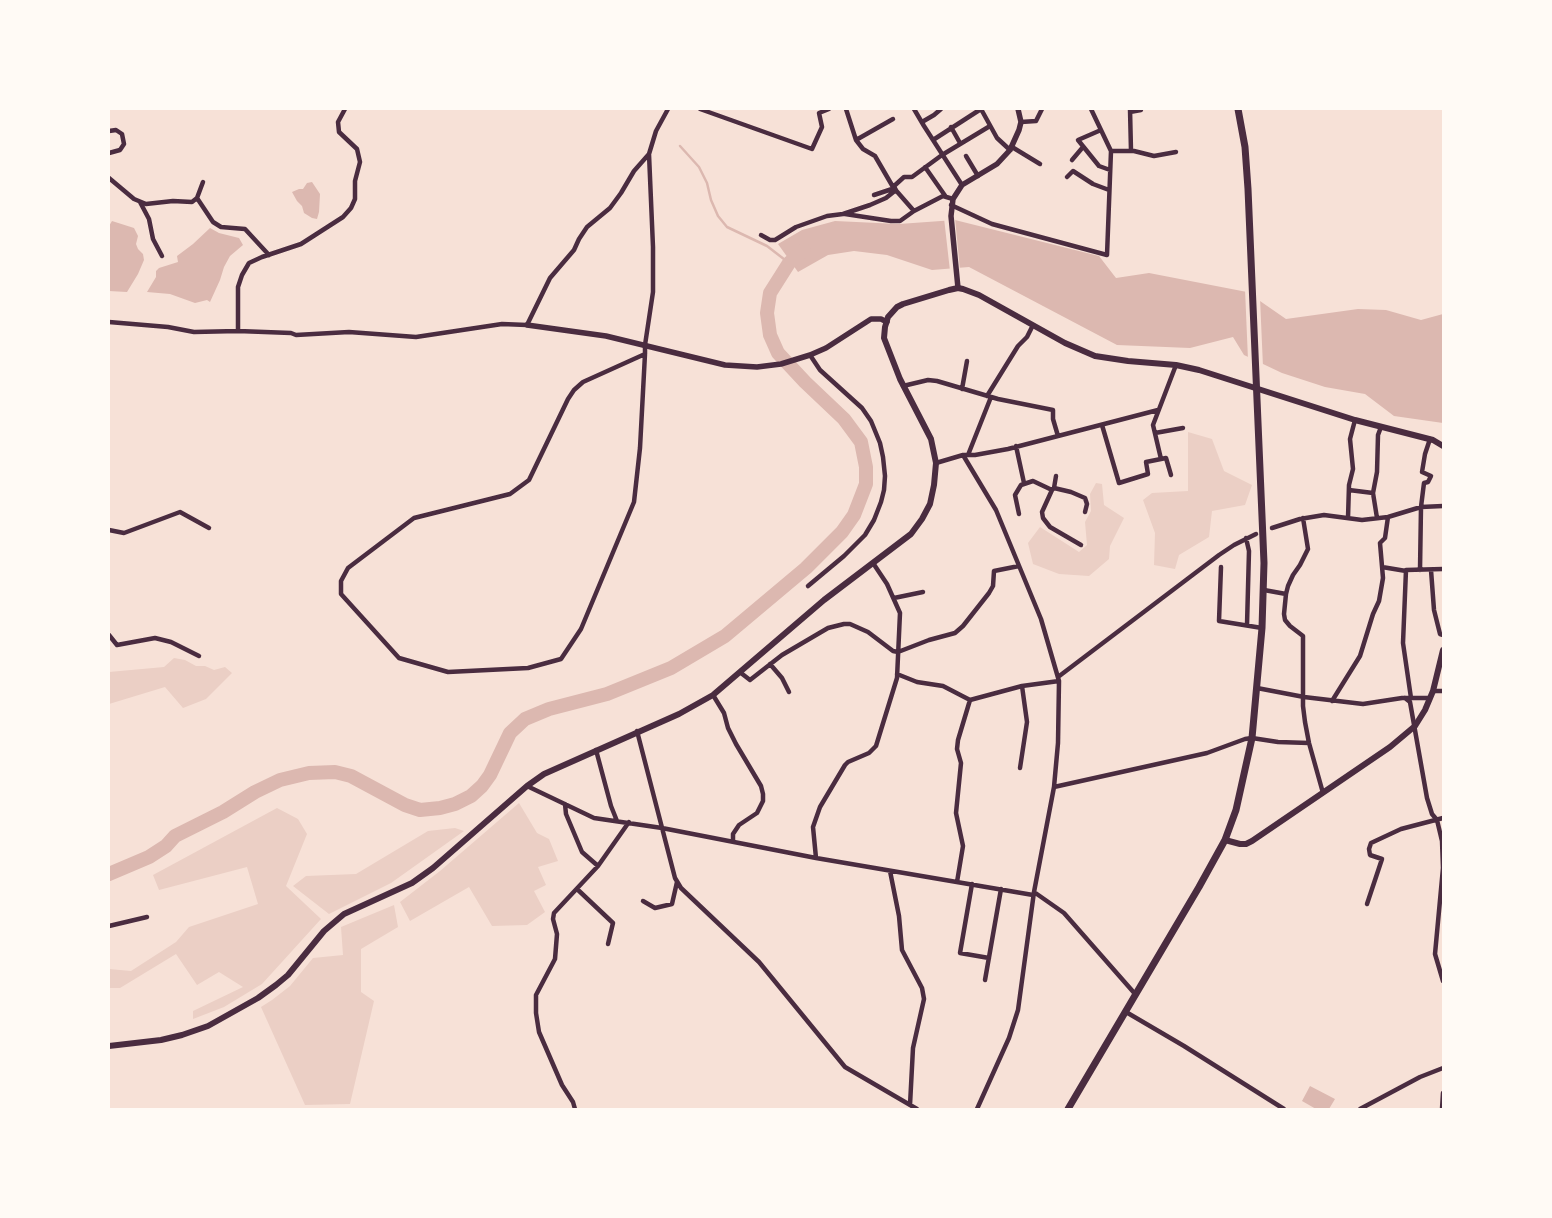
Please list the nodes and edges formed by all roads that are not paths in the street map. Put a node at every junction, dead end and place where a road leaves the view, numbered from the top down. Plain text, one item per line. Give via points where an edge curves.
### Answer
1 (345, 109) edge
2 (668, 109) edge
3 (700, 109) edge
4 (829, 109) edge
5 (846, 109) edge
6 (914, 109) edge
7 (941, 109) edge
8 (981, 109) edge
9 (1018, 109) edge
10 (1042, 109) edge
11 (1092, 109) edge
12 (1238, 109) edge
13 (1130, 110) edge
14 (1141, 110) dead end
15 (893, 119) dead end
16 (922, 122) junction
17 (1021, 122) junction
18 (990, 126) junction
19 (951, 127) junction
20 (109, 130) edge
21 (1101, 130) junction
22 (856, 140) junction
23 (933, 140) junction
24 (960, 143) junction
25 (1083, 147) junction
26 (1011, 148) junction
27 (1111, 151) junction
28 (1131, 151) junction
29 (109, 152) edge
30 (1176, 152) dead end
31 (649, 154) junction
32 (942, 155) junction
33 (966, 156) dead end
34 (1072, 160) dead end
35 (1040, 164) dead end
36 (925, 167) junction
37 (1110, 170) junction
38 (978, 176) junction
39 (1067, 177) dead end
40 (109, 178) edge
41 (203, 182) dead end
42 (962, 185) junction
43 (895, 188) junction
44 (1109, 190) junction
45 (874, 194) dead end
46 (946, 197) junction
47 (198, 198) junction
48 (140, 202) junction
49 (952, 202) junction
50 (914, 211) junction
51 (843, 214) junction
52 (762, 235) dead end
53 (269, 255) junction
54 (162, 256) dead end
55 (958, 288) junction
56 (109, 322) edge
57 (886, 322) junction
58 (527, 325) junction
59 (1033, 326) junction
60 (238, 331) junction
61 (645, 345) junction
62 (645, 354) junction
63 (810, 355) junction
64 (967, 361) dead end
65 (1176, 365) junction
66 (904, 386) junction
67 (962, 389) junction
68 (989, 396) junction
69 (1158, 410) junction
70 (1355, 420) junction
71 (1102, 425) junction
72 (1381, 427) junction
73 (1183, 428) dead end
74 (1155, 433) junction
75 (1058, 436) junction
76 (1430, 439) junction
77 (1016, 446) junction
78 (1443, 446) edge
79 (966, 455) junction
80 (1162, 459) junction
81 (936, 463) junction
82 (1171, 475) dead end
83 (1056, 476) dead end
84 (1024, 483) junction
85 (1053, 489) junction
86 (1349, 490) junction
87 (1373, 493) junction
88 (1443, 506) edge
89 (1421, 507) junction
90 (1085, 512) dead end
91 (1019, 514) dead end
92 (1388, 517) junction
93 (1303, 518) junction
94 (1348, 518) junction
95 (1377, 518) junction
96 (209, 528) dead end
97 (1272, 528) dead end
98 (109, 530) edge
99 (1256, 534) dead end
100 (1246, 538) junction
101 (1081, 545) dead end
102 (873, 563) junction
103 (1019, 566) junction
104 (1220, 567) dead end
105 (1382, 567) junction
106 (1443, 569) edge
107 (1420, 570) junction
108 (1431, 570) junction
109 (1406, 571) junction
110 (808, 586) dead end
111 (1264, 590) junction
112 (923, 592) dead end
113 (1286, 594) junction
114 (894, 598) junction
115 (1247, 625) junction
116 (1262, 628) junction
117 (109, 635) edge
118 (1443, 635) edge
119 (1443, 650) edge
120 (898, 652) junction
121 (199, 656) dead end
122 (770, 664) junction
123 (741, 673) junction
124 (897, 674) junction
125 (1058, 679) junction
126 (1022, 686) junction
127 (1257, 688) junction
128 (1433, 691) junction
129 (1443, 691) edge
130 (789, 692) dead end
131 (713, 695) junction
132 (1304, 697) junction
133 (1408, 698) junction
134 (1430, 698) junction
135 (970, 700) junction
136 (1332, 701) junction
137 (1415, 726) junction
138 (637, 731) junction
139 (1252, 738) junction
140 (1309, 743) junction
141 (596, 750) junction
142 (1020, 768) dead end
143 (527, 786) junction
144 (1054, 787) junction
145 (1323, 793) junction
146 (565, 804) junction
147 (1443, 818) edge
148 (1437, 820) junction
149 (617, 821) junction
150 (629, 822) junction
151 (662, 828) junction
152 (1225, 840) junction
153 (1443, 841) edge
154 (733, 842) junction
155 (816, 858) junction
156 (598, 866) junction
157 (890, 871) junction
158 (678, 882) junction
159 (957, 882) junction
160 (972, 884) junction
161 (577, 889) junction
162 (1001, 889) junction
163 (1034, 893) junction
164 (643, 901) dead end
165 (1367, 904) dead end
166 (147, 916) dead end
167 (109, 926) edge
168 (1441, 935) edge
169 (608, 944) dead end
170 (989, 958) junction
171 (985, 980) dead end
172 (1443, 981) edge
173 (1136, 995) junction
174 (1126, 1012) junction
175 (109, 1046) edge
176 (1443, 1068) edge
177 (1443, 1093) edge
178 (910, 1106) junction
179 (575, 1109) edge
180 (917, 1109) edge
181 (977, 1109) edge
182 (1068, 1109) edge
183 (1284, 1109) edge
184 (1360, 1109) edge
185 (1442, 1109) edge

1 - 53 street via 338,122 339,132 357,149 360,162 351,208 319,234
2 - 31 street
3 - 4 street via 812,149 822,127 819,113
5 - 22 street
6 - 16 street
7 - 16 street
8 - 18 street
8 - 19 street
9 - 17 street
10 - 17 street via 1036,121
11 - 21 street
12 - 111 highway via 1245,147 1250,235 1263,495
13 - 14 street
13 - 28 street
15 - 22 street
16 - 23 street
17 - 26 street
18 - 24 street
18 - 26 street via 997,138
19 - 23 street
19 - 24 street
20 - 29 street via 122,134 124,144 120,150
21 - 25 street via 1078,140
21 - 27 street
22 - 43 street via 875,156
23 - 32 street
24 - 32 street
25 - 34 street
25 - 37 street via 1100,166
26 - 35 street
26 - 38 street via 997,164
27 - 28 street
27 - 37 street
28 - 30 street via 1154,156
31 - 58 street via 610,208 587,227 574,250 550,278
31 - 61 street via 653,292
32 - 36 street
32 - 42 street
33 - 38 street
36 - 43 street via 912,178 904,177
36 - 46 street
37 - 44 street
38 - 42 street
39 - 44 street via 1073,171
40 - 48 street
41 - 47 street
42 - 49 street
43 - 45 street
43 - 50 street
43 - 51 street via 886,198
44 - 49 street via 1107,256 992,224
46 - 49 street
46 - 50 street
47 - 48 street via 192,202
47 - 53 street via 212,222 221,227 245,229
48 - 54 street
49 - 55 street
50 - 51 street via 900,221
51 - 52 street via 796,227 775,240
53 - 60 street via 249,263 242,275 238,287
55 - 57 main road via 903,304 892,312
55 - 59 main road via 979,295
56 - 60 street via 194,332
57 - 63 street via 871,320
57 - 66 main road via 884,338
58 - 60 street via 502,324 416,337 349,332
58 - 61 street
59 - 65 main road via 1095,356
59 - 68 street
61 - 62 street
61 - 63 street via 725,365 756,367 782,364
62 - 62 street via 634,502 581,629 561,659 528,668 448,672 399,658 341,594 341,581 348,568 414,518 510,494 523,485 529,480 574,390 583,382
63 - 110 street via 820,370 862,408 871,421 882,450 885,476 881,502 865,535
64 - 67 street
65 - 69 street
65 - 70 main road
66 - 67 street via 928,380
66 - 81 main road via 928,430
67 - 68 street
68 - 75 street via 1053,410
68 - 79 street via 985,416
69 - 71 street
69 - 74 street via 1153,425
70 - 72 main road
70 - 86 street via 1350,439 1353,469
71 - 75 street
71 - 80 street via 1118,483 1148,474 1146,462
72 - 76 main road
72 - 87 street
73 - 74 street
74 - 80 street
75 - 77 street
76 - 78 main road
76 - 89 street via 1422,472 1431,476 1424,483
77 - 79 street
77 - 84 street
79 - 81 street
79 - 103 street via 996,510
80 - 82 street via 1166,458
81 - 102 main road via 930,504 922,519 911,534
83 - 85 street
84 - 85 street via 1033,481
84 - 91 street via 1015,495
85 - 90 street via 1085,498
85 - 101 street via 1042,512 1043,518 1050,527
86 - 87 street
86 - 94 street
87 - 95 street
88 - 89 street
89 - 92 street
89 - 107 street
92 - 95 street
92 - 105 street via 1385,538 1380,543
93 - 94 street via 1324,515
93 - 97 street
93 - 113 street via 1308,549
94 - 95 street
96 - 98 street via 180,512 124,533
99 - 100 street
100 - 115 street via 1249,551
100 - 125 street via 1219,555
102 - 114 street
102 - 123 main road via 824,600
103 - 120 street via 994,571 989,593 958,631
103 - 125 street via 1042,619
104 - 115 street via 1219,621
105 - 109 street
105 - 136 street via 1379,601 1360,656
106 - 108 street
107 - 108 street
107 - 109 street
108 - 118 street via 1434,610
109 - 133 street via 1403,642
111 - 113 street
111 - 116 highway
112 - 114 street
113 - 132 street via 1285,620 1303,636
114 - 120 street via 900,613
115 - 116 street
116 - 127 highway
117 - 121 street via 117,645 155,638
119 - 128 main road
120 - 122 street via 868,632 844,624 828,628
120 - 124 street
122 - 123 street via 750,680
122 - 130 street
123 - 131 main road
124 - 135 street via 916,682 943,686
124 - 155 street via 876,746 845,765 820,807 813,827
125 - 126 street
125 - 144 street
126 - 135 street
126 - 142 street via 1027,722
127 - 132 street
127 - 139 highway
128 - 129 street
128 - 134 main road
131 - 138 main road via 679,714
131 - 154 street via 763,794 757,812 739,825 733,834
132 - 136 street
132 - 140 street
133 - 134 street
133 - 136 street via 1363,704
133 - 137 street
134 - 137 main road
135 - 159 street via 957,748 961,763 956,813 963,846
137 - 145 main road
137 - 148 street via 1427,798
138 - 141 main road
138 - 151 street
139 - 140 street
139 - 144 street via 1207,753
139 - 152 highway via 1236,810
140 - 145 street
141 - 143 main road via 556,767
141 - 149 street
143 - 146 street
143 - 175 main road via 412,883 333,922 288,975 258,998 208,1026 182,1035
144 - 163 street
145 - 152 main road via 1252,841 1240,844
146 - 149 street via 594,818
146 - 156 street via 582,852
147 - 148 street
148 - 153 street
148 - 165 street via 1401,829 1371,843 1370,855 1382,859
149 - 150 street
150 - 151 street
150 - 156 street
151 - 154 street
151 - 158 street
152 - 173 highway
153 - 168 street
154 - 155 street
155 - 157 street
156 - 161 street
157 - 159 street
157 - 178 street via 902,950 922,988 924,999 913,1048
158 - 164 street via 672,904 655,908
158 - 178 street via 759,962 844,1067
159 - 160 street
160 - 162 street
160 - 170 street via 960,953
161 - 169 street via 612,923
161 - 179 street via 554,913 557,934 555,959 536,995 539,1032
162 - 163 street
162 - 170 street
163 - 173 street via 1064,913
163 - 181 street via 1018,1010
166 - 167 street
168 - 172 street via 1435,954
170 - 171 street
173 - 174 highway
174 - 182 highway
174 - 183 street
176 - 184 street via 1420,1076
177 - 185 street
178 - 180 street

